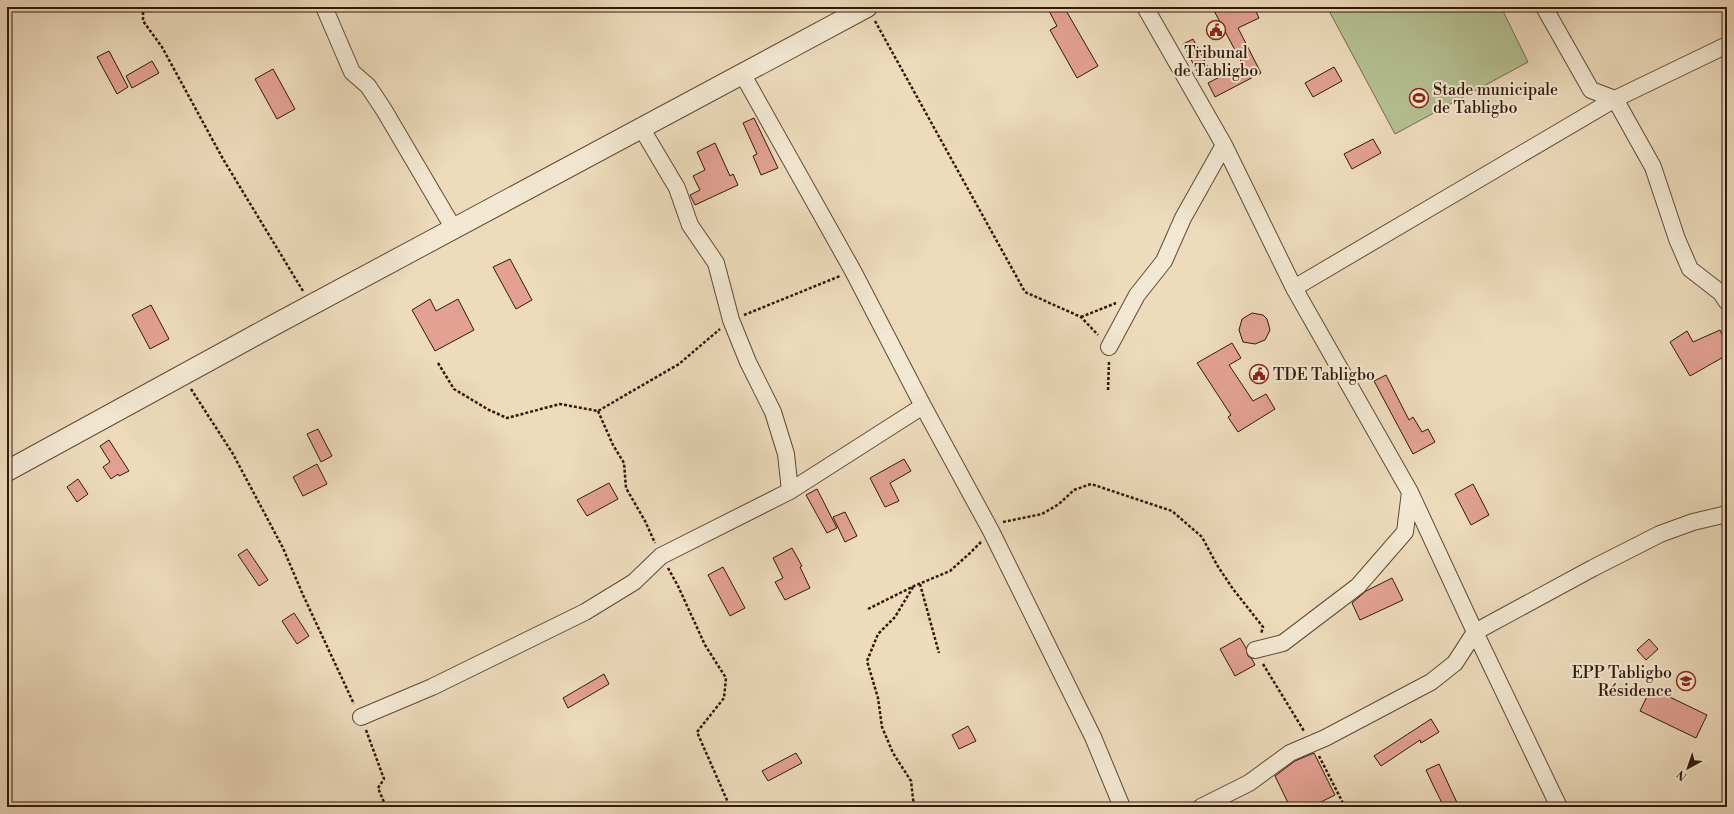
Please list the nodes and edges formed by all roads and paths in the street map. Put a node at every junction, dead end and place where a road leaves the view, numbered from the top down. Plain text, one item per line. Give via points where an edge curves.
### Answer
1 (142, 7) edge
2 (324, 7) edge
3 (1145, 7) edge
4 (1544, 7) edge
5 (869, 10) edge
6 (1727, 45) edge
7 (743, 75) junction
8 (1615, 99) junction
9 (642, 129) junction
10 (1224, 145) junction
11 (454, 228) junction
12 (853, 270) junction
13 (1294, 288) junction
14 (1137, 295) junction
15 (1727, 302) edge
16 (312, 305) junction
17 (1081, 317) junction
18 (731, 320) junction
19 (1109, 347) junction
20 (438, 363) dead end
21 (182, 375) junction
22 (1108, 390) dead end
23 (923, 406) junction
24 (598, 411) junction
25 (7, 470) edge
26 (790, 491) junction
27 (1410, 492) junction
28 (1727, 514) edge
29 (991, 530) junction
30 (661, 556) junction
31 (920, 584) junction
32 (914, 586) junction
33 (868, 609) dead end
34 (1475, 632) junction
35 (1255, 650) junction
36 (939, 653) dead end
37 (361, 717) junction
38 (1312, 743) junction
39 (386, 807) edge
40 (730, 807) edge
41 (914, 807) edge
42 (1122, 807) edge
43 (1201, 807) edge
44 (1345, 807) edge
45 (1559, 807) edge

1 - 16 path via 143,21 162,47 223,160
2 - 11 street via 352,72 368,86 384,110
3 - 10 street
4 - 8 street via 1591,90
5 - 7 street
5 - 17 path via 1025,292
6 - 8 street
7 - 9 street
7 - 12 street
8 - 13 street
8 - 15 street via 1653,167 1690,269 1721,292
9 - 11 street
9 - 18 street via 677,188 690,225 716,262
10 - 13 street
10 - 14 street via 1183,218 1164,261
11 - 16 street
12 - 18 path
12 - 23 street
13 - 27 street
14 - 17 path
14 - 19 street
16 - 21 street
17 - 19 path
18 - 24 path via 679,364
18 - 26 street via 773,412 786,454
19 - 22 path
20 - 24 path via 454,389 507,418 560,404
21 - 25 street
21 - 37 path via 233,454 283,548
23 - 26 street
23 - 29 street
24 - 30 path via 624,463 626,488
26 - 30 street
27 - 34 street
27 - 35 street via 1405,532 1358,586 1283,643
28 - 34 street via 1692,522 1660,534
29 - 31 path via 950,571
29 - 35 path via 993,523 1042,514 1059,504 1074,490 1091,484 1172,511 1202,537 1233,589 1263,627
29 - 42 street via 1093,737
30 - 37 street via 634,582 585,612 432,687
30 - 40 path via 705,645 726,678 724,698 697,732
31 - 32 path
31 - 36 path
32 - 33 path
32 - 41 path via 895,617 878,634 867,661 878,698 882,727 893,752 911,781
34 - 38 street via 1455,663 1432,682
34 - 45 street
35 - 38 path
37 - 39 path via 384,779 378,788
38 - 43 street via 1290,753 1249,783
38 - 44 path

